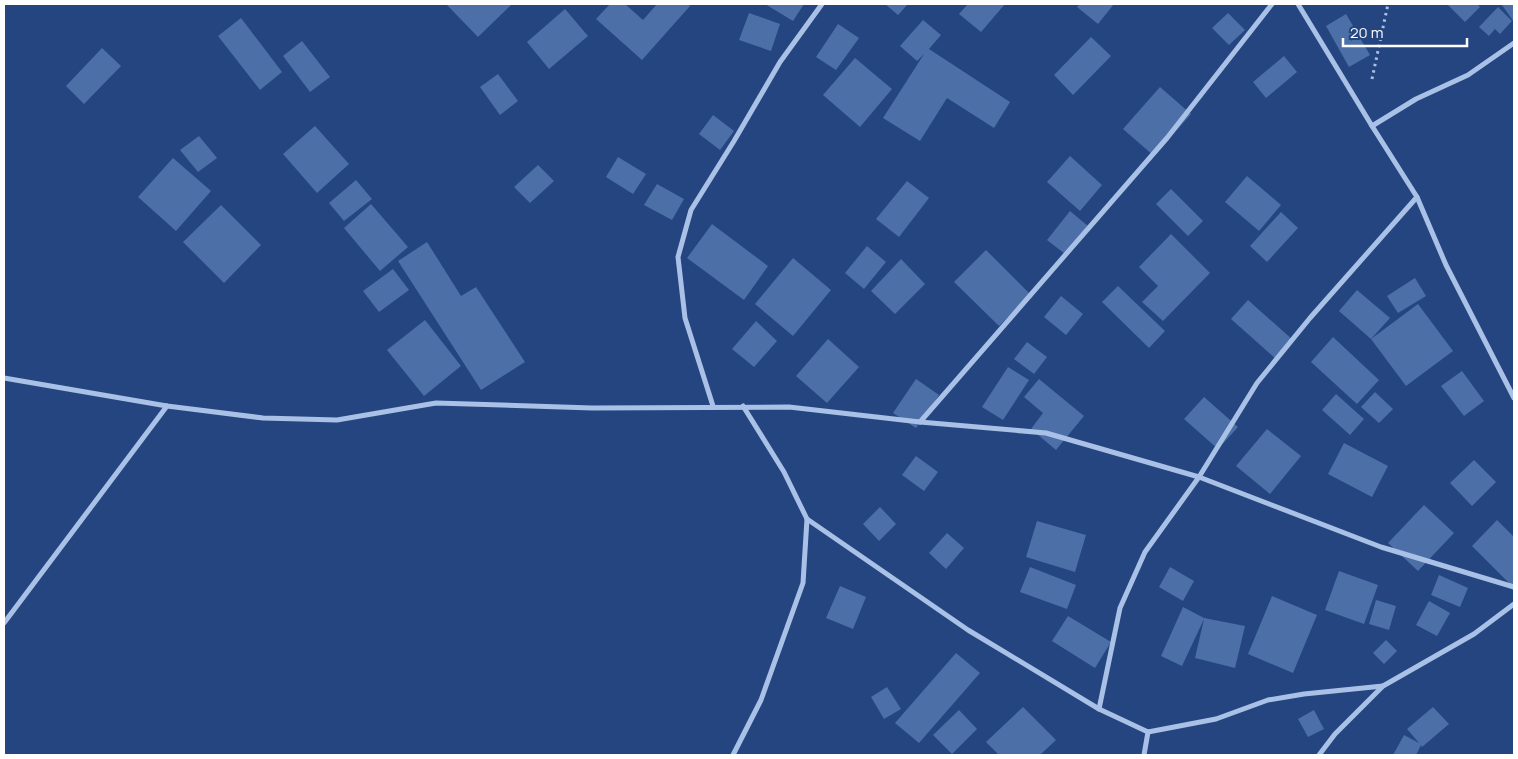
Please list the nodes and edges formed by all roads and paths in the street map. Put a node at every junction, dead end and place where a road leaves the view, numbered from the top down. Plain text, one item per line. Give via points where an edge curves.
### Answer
1 (822, 4) edge
2 (1272, 4) edge
3 (1298, 4) edge
4 (1388, 4) edge
5 (1514, 43) edge
6 (1365, 113) junction
7 (1372, 126) junction
8 (1417, 197) junction
9 (4, 378) edge
10 (1514, 398) edge
11 (167, 406) junction
12 (713, 406) junction
13 (743, 406) junction
14 (920, 422) junction
15 (1199, 477) junction
16 (807, 519) junction
17 (1514, 587) edge
18 (1514, 604) edge
19 (4, 623) edge
20 (1383, 686) junction
21 (1099, 709) junction
22 (1148, 732) junction
23 (733, 755) edge
24 (1144, 755) edge
25 (1319, 755) edge

1 - 12 street via 780,62 691,210 678,257 685,318
2 - 14 street via 1167,138
3 - 6 street
4 - 6 path
5 - 7 street via 1468,75 1416,99
6 - 7 street
7 - 8 street
8 - 10 street via 1446,265
8 - 15 street via 1310,318 1257,384
9 - 11 street
11 - 12 street via 263,418 337,420 436,402 592,408
11 - 19 street
12 - 13 street
13 - 14 street via 789,407
13 - 16 street via 784,472
14 - 15 street via 1046,434
15 - 17 street via 1381,547
15 - 21 street via 1145,552 1120,608
16 - 21 street via 968,630
16 - 23 street via 803,583 761,700
18 - 20 street via 1474,634
20 - 22 street via 1268,700 1216,719
20 - 25 street via 1335,734
21 - 22 street
22 - 24 street

